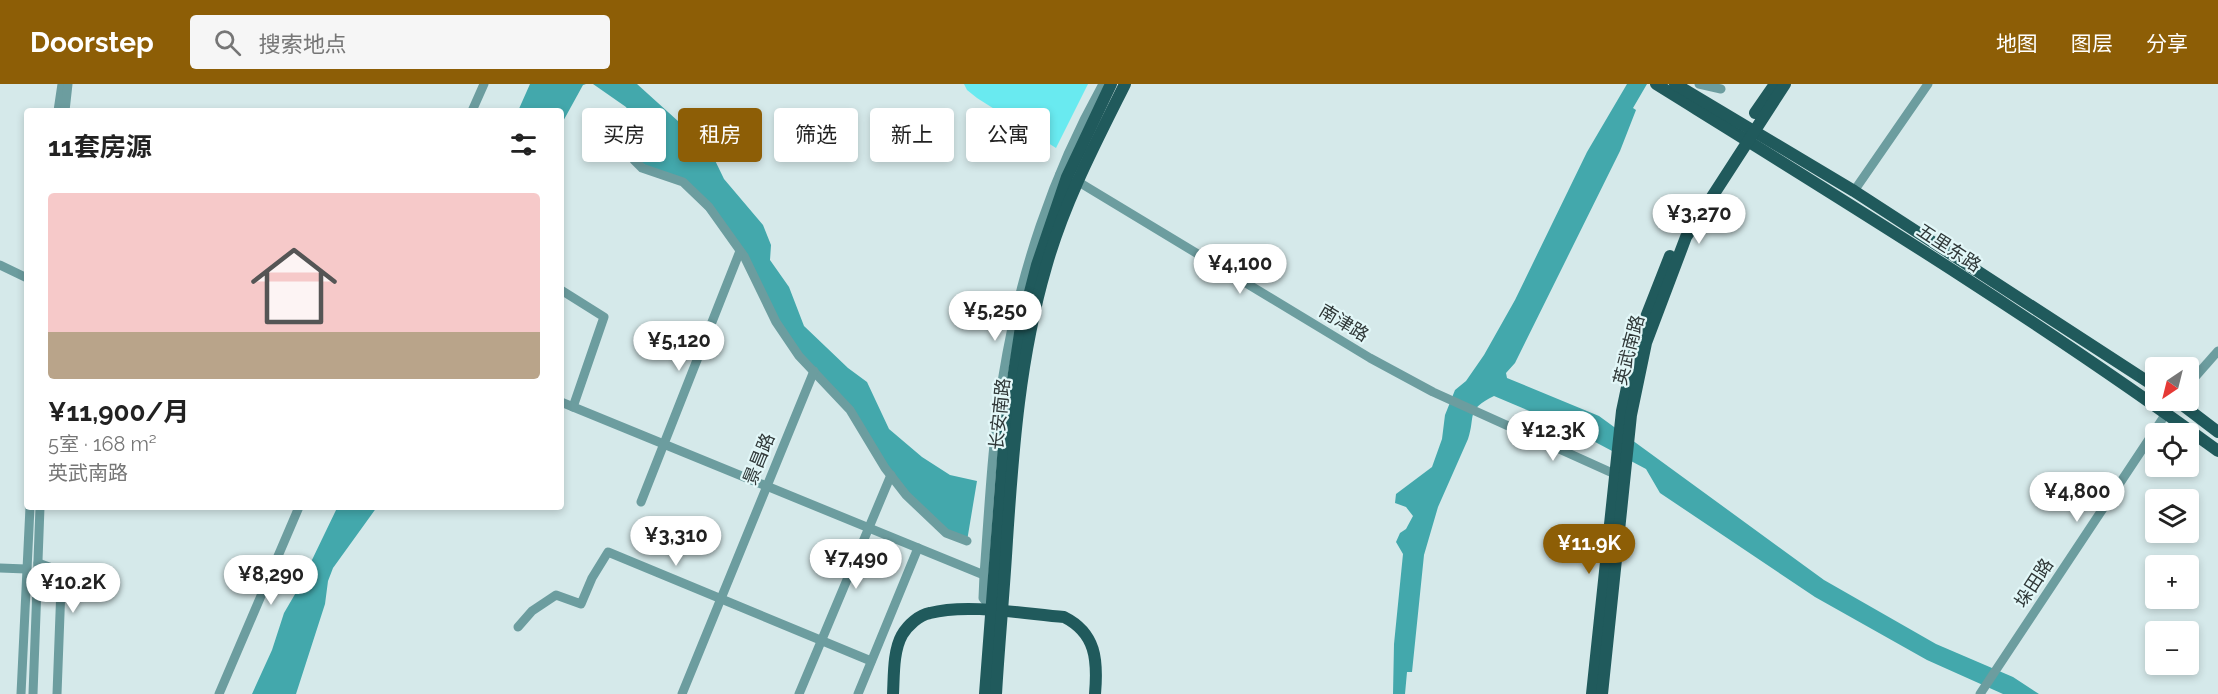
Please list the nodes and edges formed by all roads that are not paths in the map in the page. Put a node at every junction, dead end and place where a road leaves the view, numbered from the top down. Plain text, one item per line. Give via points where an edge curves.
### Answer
1 (62, 84) edge
2 (68, 84) edge
3 (484, 84) edge
4 (1103, 84) edge
5 (1111, 84) edge
6 (1125, 84) edge
7 (1656, 84) edge
8 (1699, 84) edge
9 (1775, 84) edge
10 (1785, 84) edge
11 (1928, 84) edge
12 (1675, 88) edge
13 (1721, 89) dead end
14 (58, 108) edge
15 (65, 108) edge
16 (473, 108) edge
17 (1746, 134) junction
18 (636, 162) edge
19 (1068, 177) junction
20 (1854, 191) junction
21 (740, 251) junction
22 (0, 266) edge
23 (24, 277) edge
24 (564, 292) edge
25 (2218, 351) edge
26 (814, 371) junction
27 (2199, 373) edge
28 (2145, 380) edge
29 (564, 403) edge
30 (573, 407) junction
31 (2190, 411) edge
32 (2166, 413) junction
33 (2218, 432) edge
34 (665, 444) junction
35 (2218, 451) edge
36 (891, 475) junction
37 (1619, 476) junction
38 (766, 487) junction
39 (641, 502) dead end
40 (30, 510) edge
41 (40, 510) edge
42 (298, 510) edge
43 (868, 528) junction
44 (967, 541) dead end
45 (918, 548) junction
46 (39, 563) junction
47 (0, 568) edge
48 (26, 569) junction
49 (984, 575) junction
50 (720, 600) junction
51 (997, 612) junction
52 (518, 627) dead end
53 (820, 641) junction
54 (871, 662) junction
55 (991, 689) edge
56 (1982, 691) edge
57 (21, 694) edge
58 (33, 694) edge
59 (57, 694) edge
60 (219, 694) edge
61 (682, 694) edge
62 (799, 694) edge
63 (858, 694) edge
64 (893, 694) edge
65 (1095, 694) edge
66 (1592, 694) edge
67 (1602, 694) edge

1 - 14 street
2 - 15 street
3 - 16 street
4 - 19 street via 1072,144
5 - 19 main road, 长安南路
6 - 19 main road, 长安南路
7 - 12 main road, 五里东路
8 - 13 street
9 - 17 main road, 英武南路
10 - 17 main road, 英武南路
11 - 20 street
12 - 17 main road, 五里东路
17 - 20 main road, 五里东路
17 - 32 main road, 五里东路
17 - 37 main road, 英武南路 via 1678,235 1637,340
18 - 21 street via 642,168 683,182 710,207
19 - 37 street, 南津路 via 1370,358 1433,392
19 - 49 street via 1029,263 1003,376
19 - 51 main road, 长安南路 via 1021,379
20 - 28 main road, 五里东路
21 - 26 street via 776,322
21 - 34 street
22 - 23 street
24 - 30 street via 604,317
25 - 27 street
26 - 36 street via 850,410
26 - 38 street, 景昌路
29 - 30 street
30 - 34 street
31 - 33 main road
32 - 35 main road, 五里东路
32 - 56 street, 垛田路
34 - 38 street
34 - 39 street
36 - 43 street
36 - 44 street via 946,533
37 - 66 main road, 英武南路
37 - 67 main road, 英武南路
38 - 43 street
38 - 50 street, 景昌路
40 - 48 street
41 - 46 street
42 - 60 street
43 - 45 street
43 - 53 street
45 - 49 street
45 - 54 street
46 - 58 street
46 - 59 street via 52,568 62,587
47 - 48 street
48 - 57 street
49 - 51 street via 983,598
50 - 52 street via 608,552 581,604 556,595 532,611
50 - 53 street
50 - 61 street, 景昌路
51 - 55 main road, 长安南路
51 - 64 main road via 951,609 916,618 902,635
51 - 65 main road via 1064,616 1078,624 1092,642
53 - 54 street
53 - 62 street
54 - 63 street

